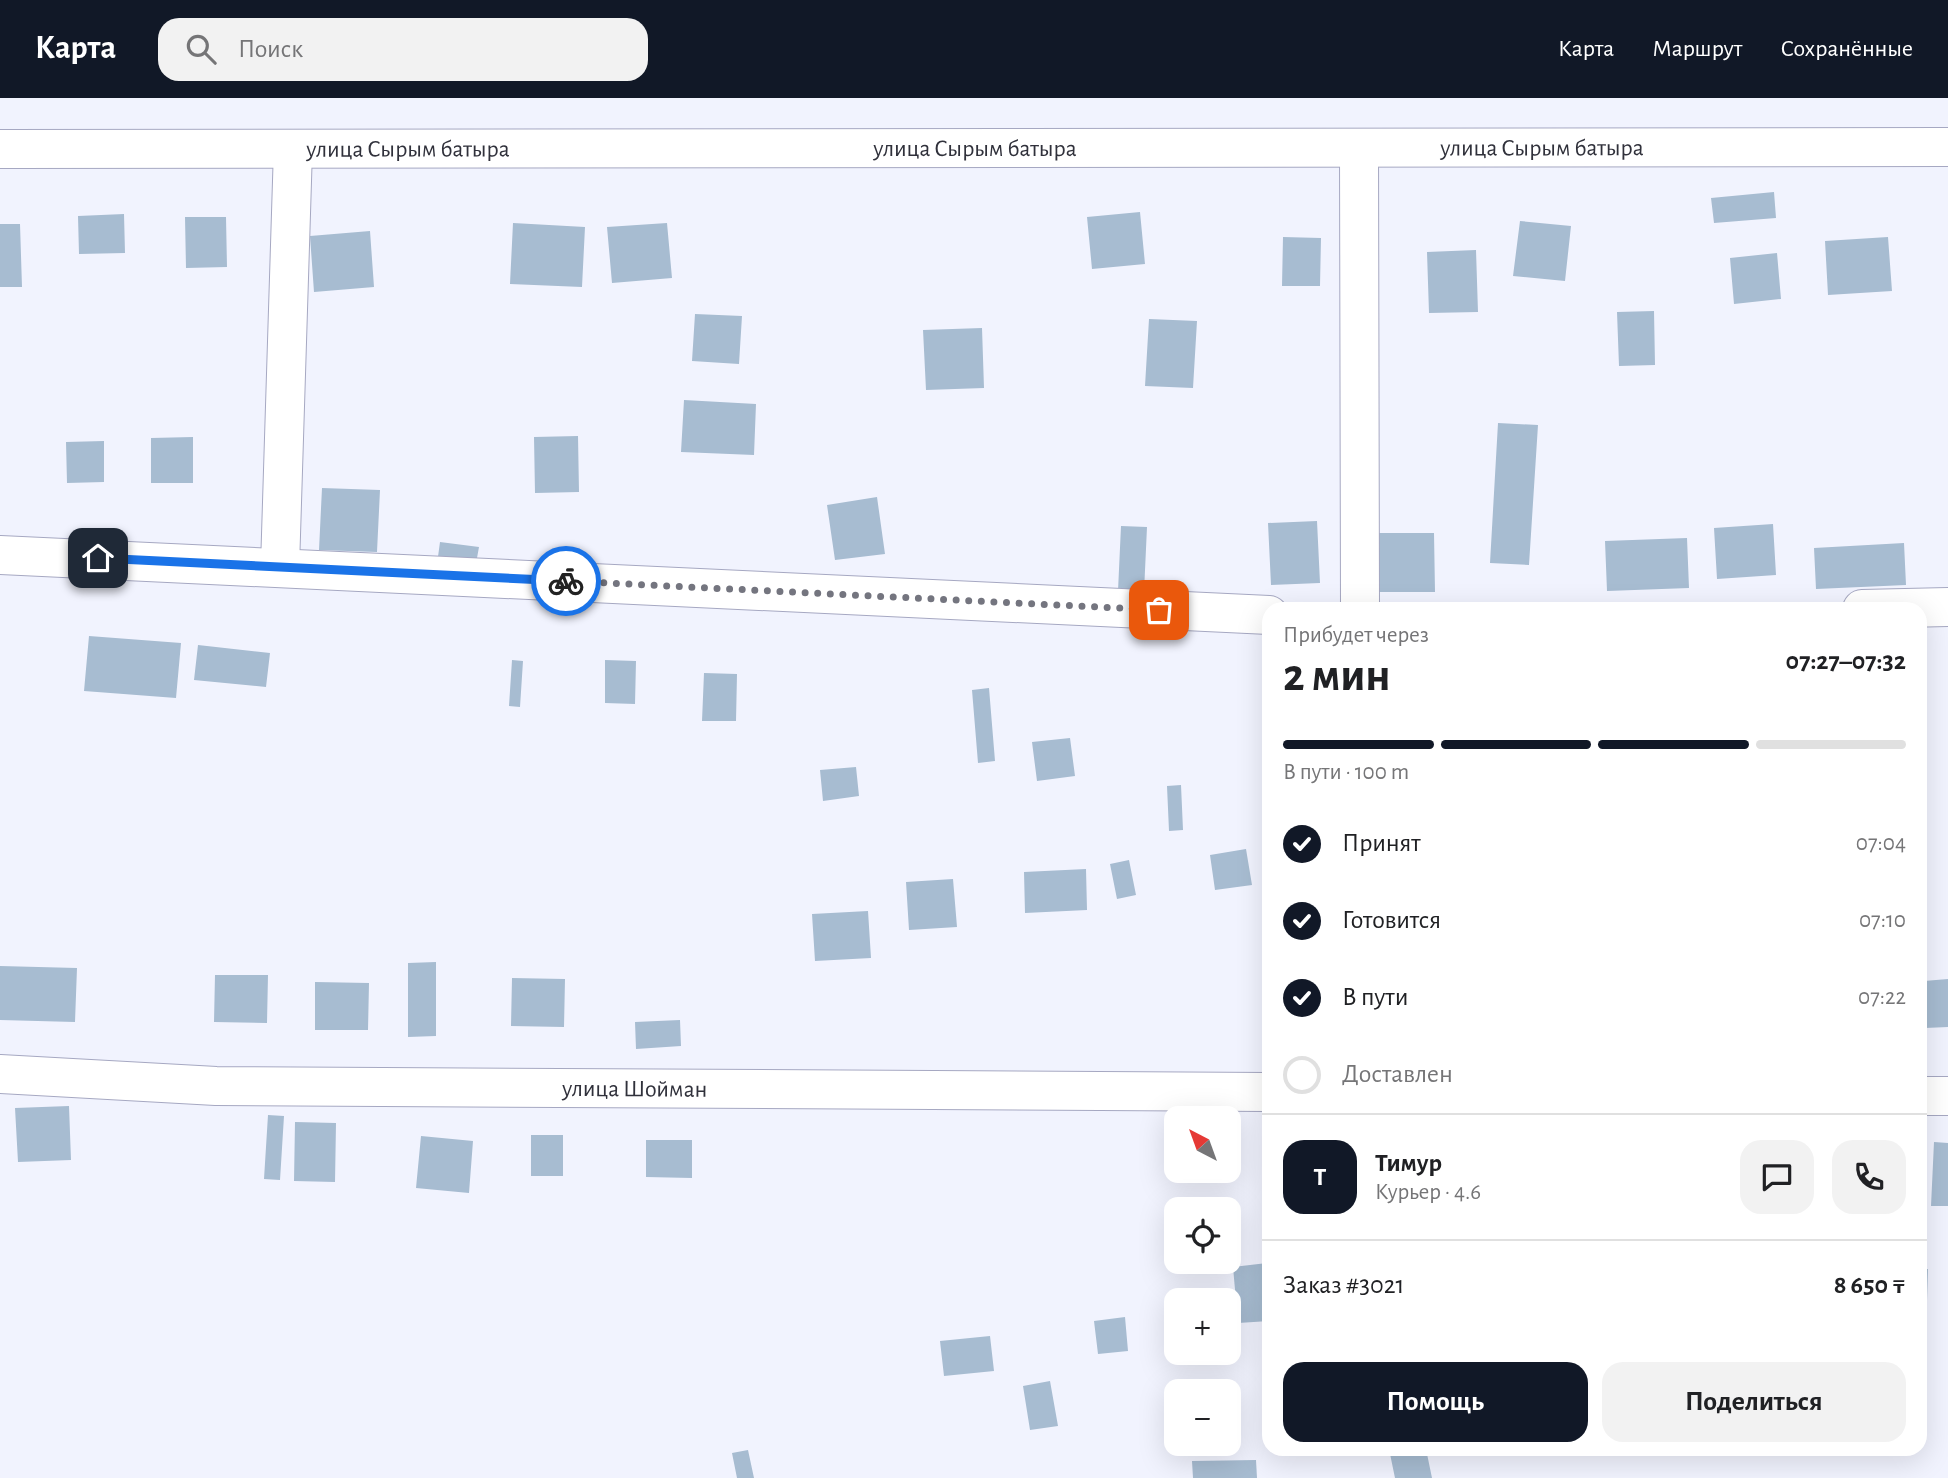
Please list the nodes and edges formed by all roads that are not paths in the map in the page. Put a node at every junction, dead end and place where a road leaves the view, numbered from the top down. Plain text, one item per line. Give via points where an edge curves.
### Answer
1 (1948, 147) edge
2 (1359, 148) junction
3 (0, 149) edge
4 (293, 149) junction
5 (0, 555) edge
6 (280, 567) junction
7 (1360, 602) edge
8 (1927, 607) edge
9 (1948, 607) edge
10 (1262, 615) edge
11 (0, 1074) edge
12 (1262, 1092) edge
13 (1927, 1096) edge
14 (1948, 1096) edge

1 - 2 street, улица Сырым батыра
2 - 4 street, улица Сырым батыра
2 - 7 street
3 - 4 street, улица Сырым батыра
4 - 6 street
5 - 6 street
6 - 10 street
8 - 9 street
11 - 12 street, улица Шойман via 216,1086
13 - 14 street

